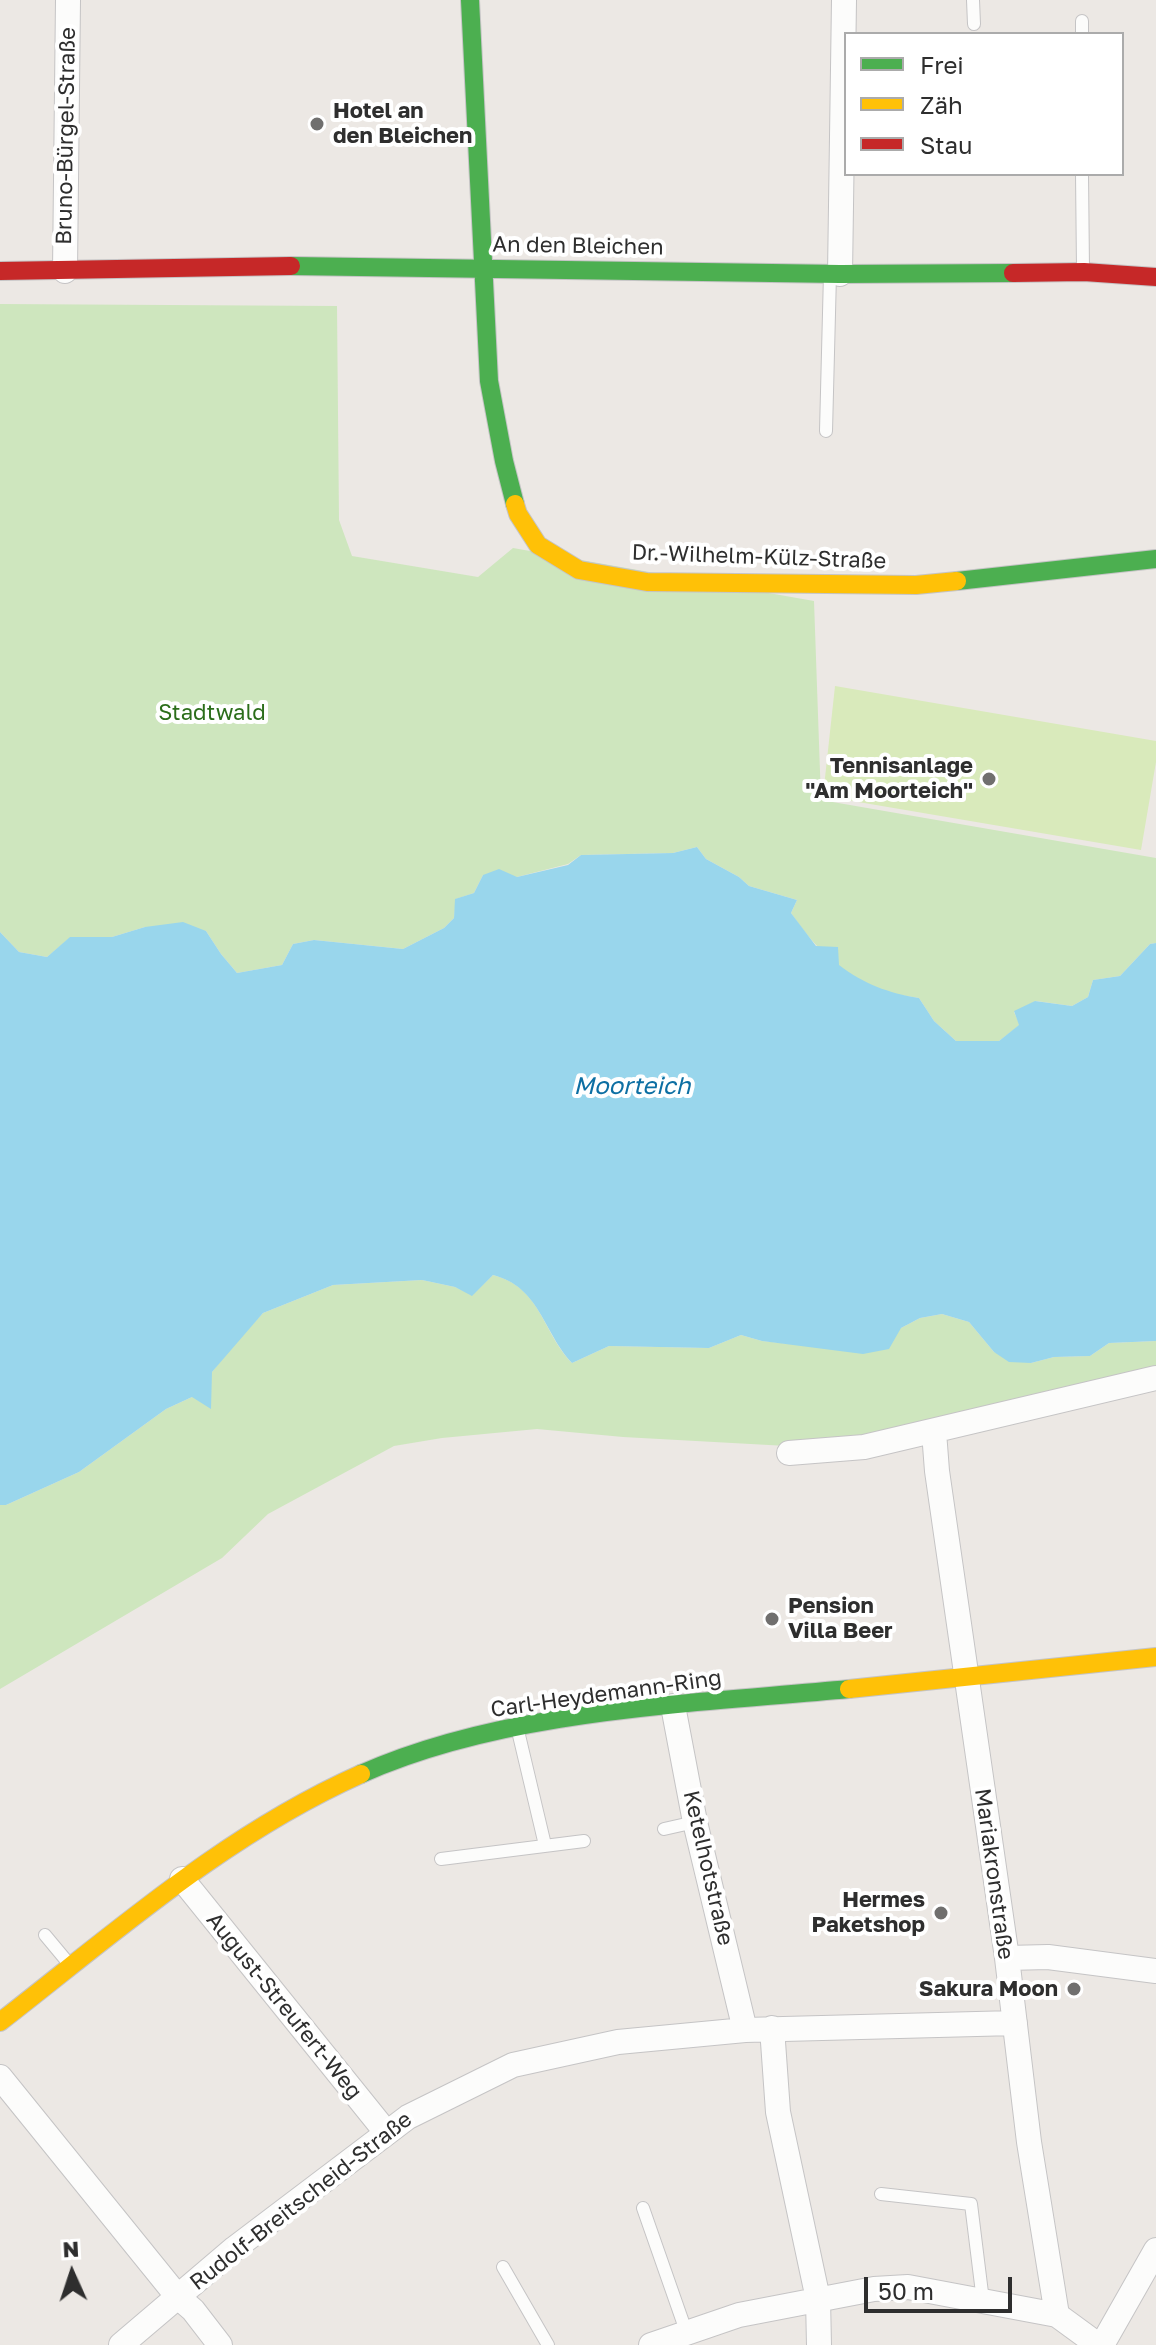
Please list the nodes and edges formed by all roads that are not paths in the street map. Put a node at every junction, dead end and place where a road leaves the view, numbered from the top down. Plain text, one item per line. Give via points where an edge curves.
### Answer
1 (68, 0) edge
2 (470, 0) edge
3 (844, 0) edge
4 (973, 0) edge
5 (974, 24) dead end
6 (1082, 176) edge
7 (485, 269) junction
8 (0, 271) edge
9 (65, 271) junction
10 (1084, 272) junction
11 (835, 274) junction
12 (1156, 277) edge
13 (826, 431) dead end
14 (1156, 559) edge
15 (1156, 1378) edge
16 (934, 1432) junction
17 (789, 1453) dead end
18 (1156, 1657) edge
19 (967, 1677) junction
20 (673, 1706) junction
21 (517, 1727) junction
22 (695, 1822) junction
23 (664, 1829) dead end
24 (584, 1841) dead end
25 (545, 1845) junction
26 (441, 1859) dead end
27 (182, 1879) junction
28 (45, 1935) dead end
29 (1007, 1958) junction
30 (72, 1968) junction
31 (1156, 1971) edge
32 (0, 2022) edge
33 (1015, 2023) junction
34 (772, 2028) junction
35 (745, 2030) junction
36 (0, 2077) edge
37 (386, 2132) junction
38 (881, 2194) dead end
39 (643, 2208) dead end
40 (1156, 2250) edge
41 (503, 2267) dead end
42 (178, 2297) junction
43 (818, 2299) junction
44 (983, 2301) junction
45 (1057, 2315) junction
46 (686, 2331) junction
47 (121, 2345) edge
48 (220, 2345) edge
49 (548, 2345) edge
50 (651, 2345) edge
51 (819, 2345) edge
52 (1100, 2345) edge

1 - 9 street, Bruno-Bürgel-Straße
2 - 7 street, Dr.-Wilhelm-Külz-Straße
3 - 11 street
4 - 5 lane
6 - 10 lane
7 - 9 street, An den Bleichen
7 - 11 street, An den Bleichen
7 - 14 street, Dr.-Wilhelm-Külz-Straße via 489,381 518,514 538,545 579,570 647,582 869,586 1030,575
8 - 9 street, An den Bleichen
10 - 11 street, An den Bleichen
10 - 12 street, An den Bleichen
11 - 13 lane
15 - 16 street
16 - 17 street via 864,1447
16 - 19 street, Mariakronstraße
18 - 19 street, Carl-Heydemann-Ring
19 - 20 street, Carl-Heydemann-Ring
19 - 29 street, Mariakronstraße
20 - 21 street, Carl-Heydemann-Ring
20 - 22 street, Ketelhotstraße
21 - 25 lane
21 - 27 street, Carl-Heydemann-Ring via 393,1763 318,1794 265,1822
22 - 23 lane
22 - 35 street, Ketelhotstraße
24 - 25 lane
25 - 26 lane
27 - 30 street, Carl-Heydemann-Ring
27 - 37 street, August-Streufert-Weg
28 - 30 lane
29 - 31 street via 1048,1957
29 - 33 street, Mariakronstraße
30 - 32 street, Carl-Heydemann-Ring
33 - 34 street, Rudolf-Breitscheid-Straße
33 - 45 street, Mariakronstraße
34 - 35 street, Rudolf-Breitscheid-Straße
34 - 43 street via 778,2112
35 - 37 street, Rudolf-Breitscheid-Straße via 618,2042 513,2065 444,2096
36 - 42 street
37 - 42 street, Rudolf-Breitscheid-Straße
38 - 44 lane via 971,2204
39 - 46 lane
40 - 52 street
41 - 49 lane
42 - 47 street, Rudolf-Breitscheid-Straße
42 - 48 street
43 - 44 street via 908,2287
43 - 46 street
43 - 51 street
44 - 45 street
45 - 52 street
46 - 50 street

